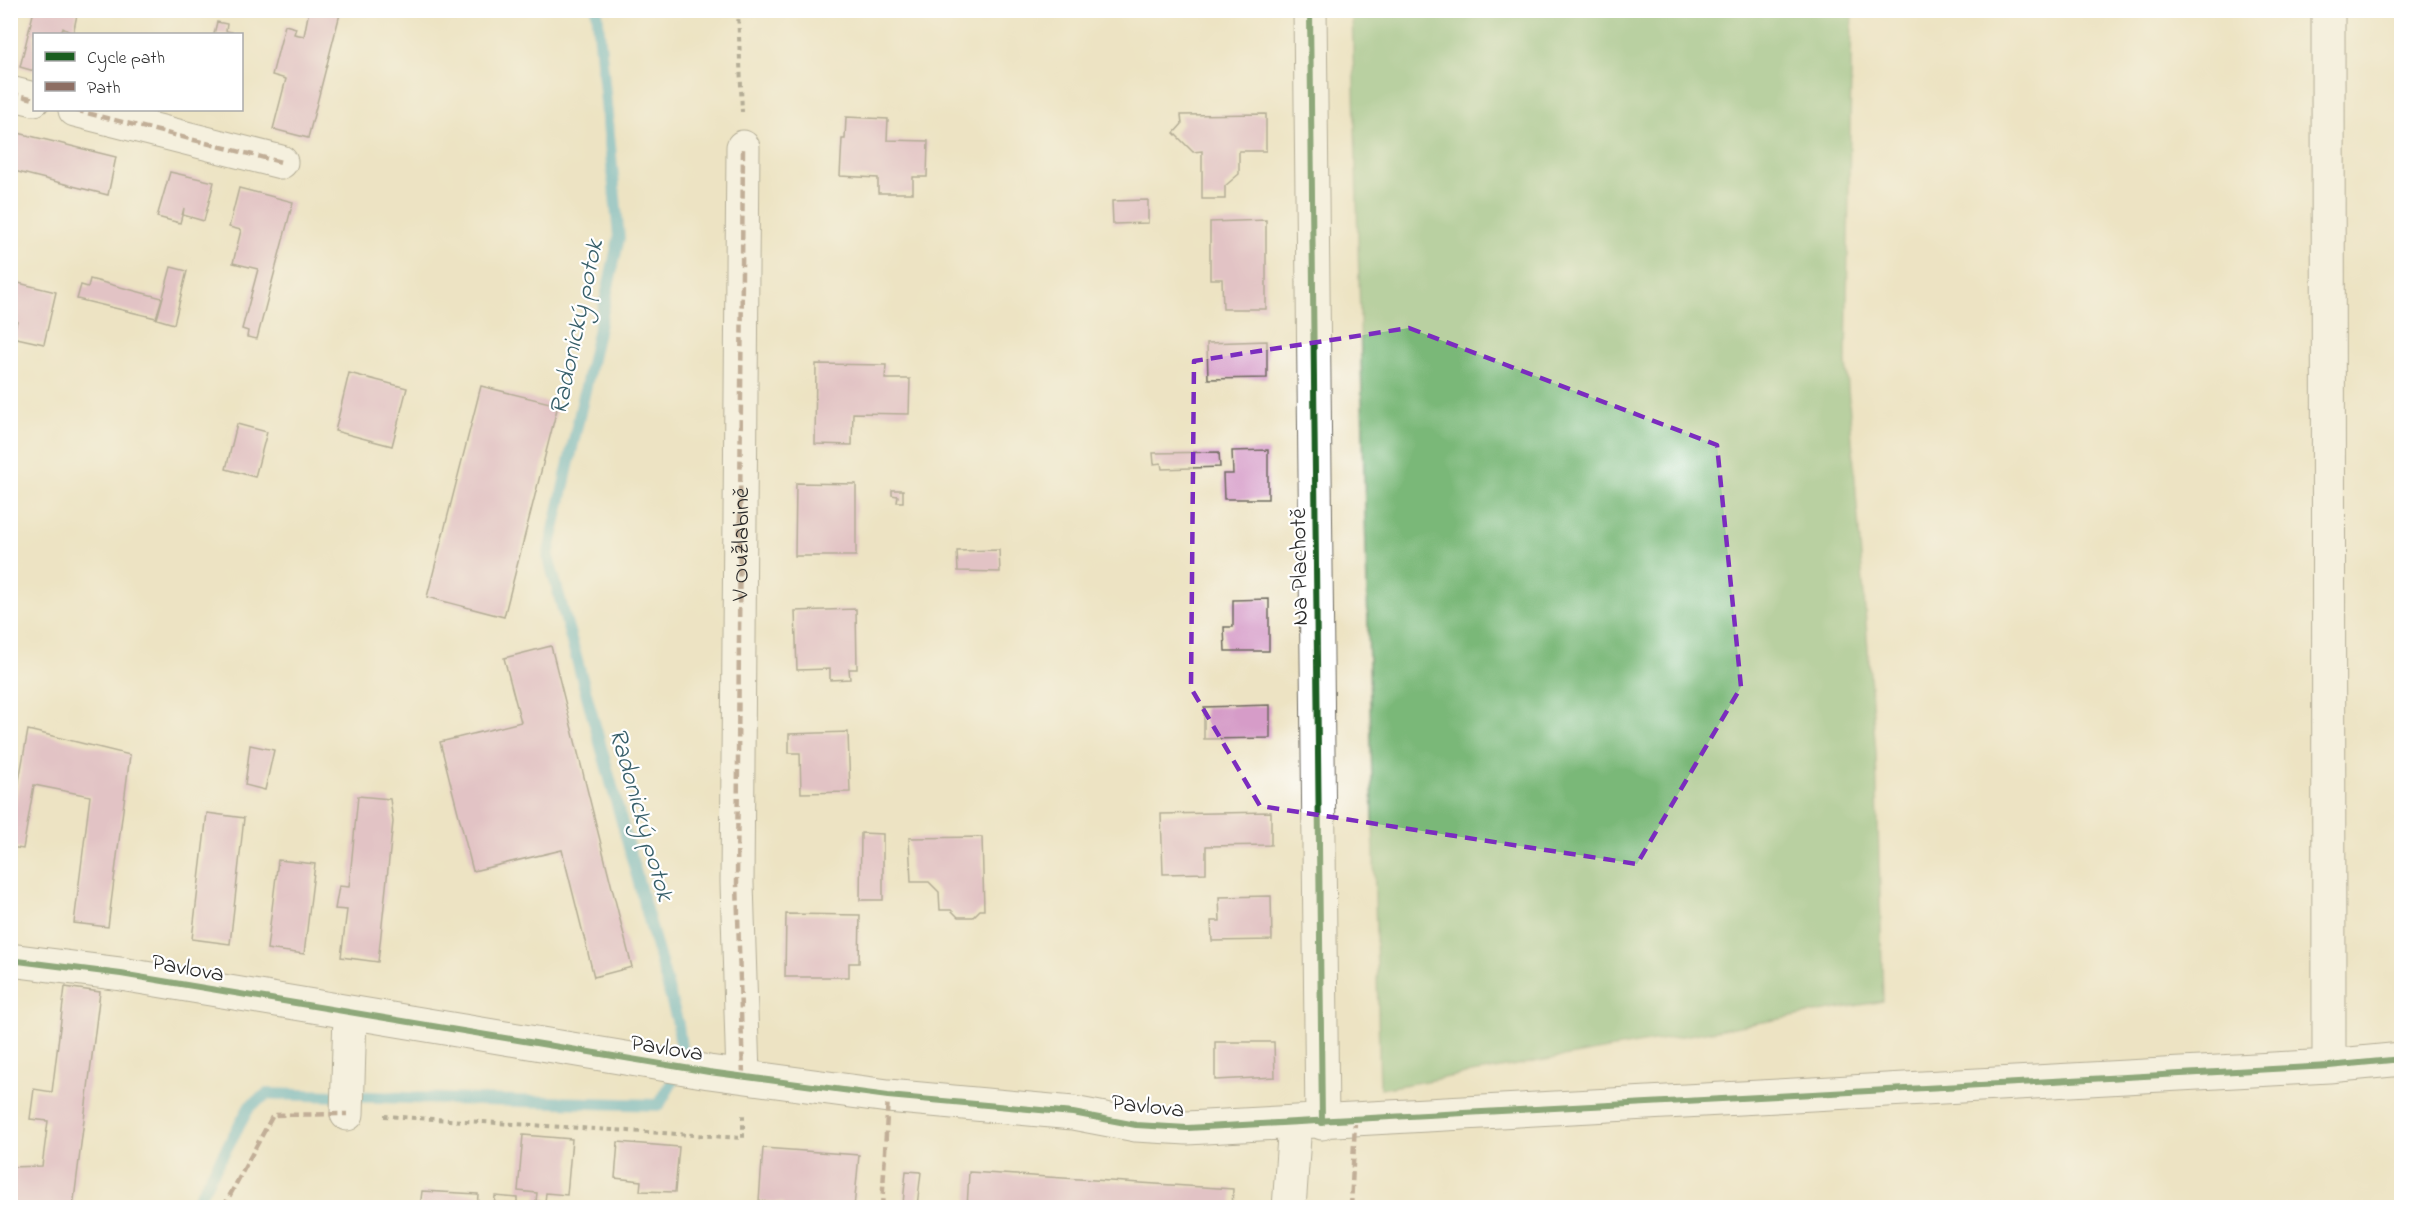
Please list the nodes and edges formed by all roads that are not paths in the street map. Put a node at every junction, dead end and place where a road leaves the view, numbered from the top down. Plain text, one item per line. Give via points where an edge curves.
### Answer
1 (1310, 10) edge
2 (2328, 10) edge
3 (10, 93) edge
4 (33, 99) edge
5 (79, 111) edge
6 (743, 147) road end
7 (281, 162) dead end
8 (10, 960) edge
9 (350, 1014) junction
10 (2402, 1059) edge
11 (2329, 1066) junction
12 (743, 1076) junction
13 (347, 1112) road end
14 (1308, 1123) junction
15 (1289, 1208) edge

1 - 14 street, Na Plachotě
2 - 11 street
3 - 4 street
5 - 7 street
6 - 12 street, V Oužlabině via 737,883
8 - 9 street, Pavlova via 121,974
9 - 12 street, Pavlova
9 - 13 street
10 - 11 street, Pavlova
11 - 14 street, Pavlova
12 - 14 street, Pavlova via 888,1096 1073,1113 1136,1125 1186,1128
14 - 15 street, Na Plachotě

